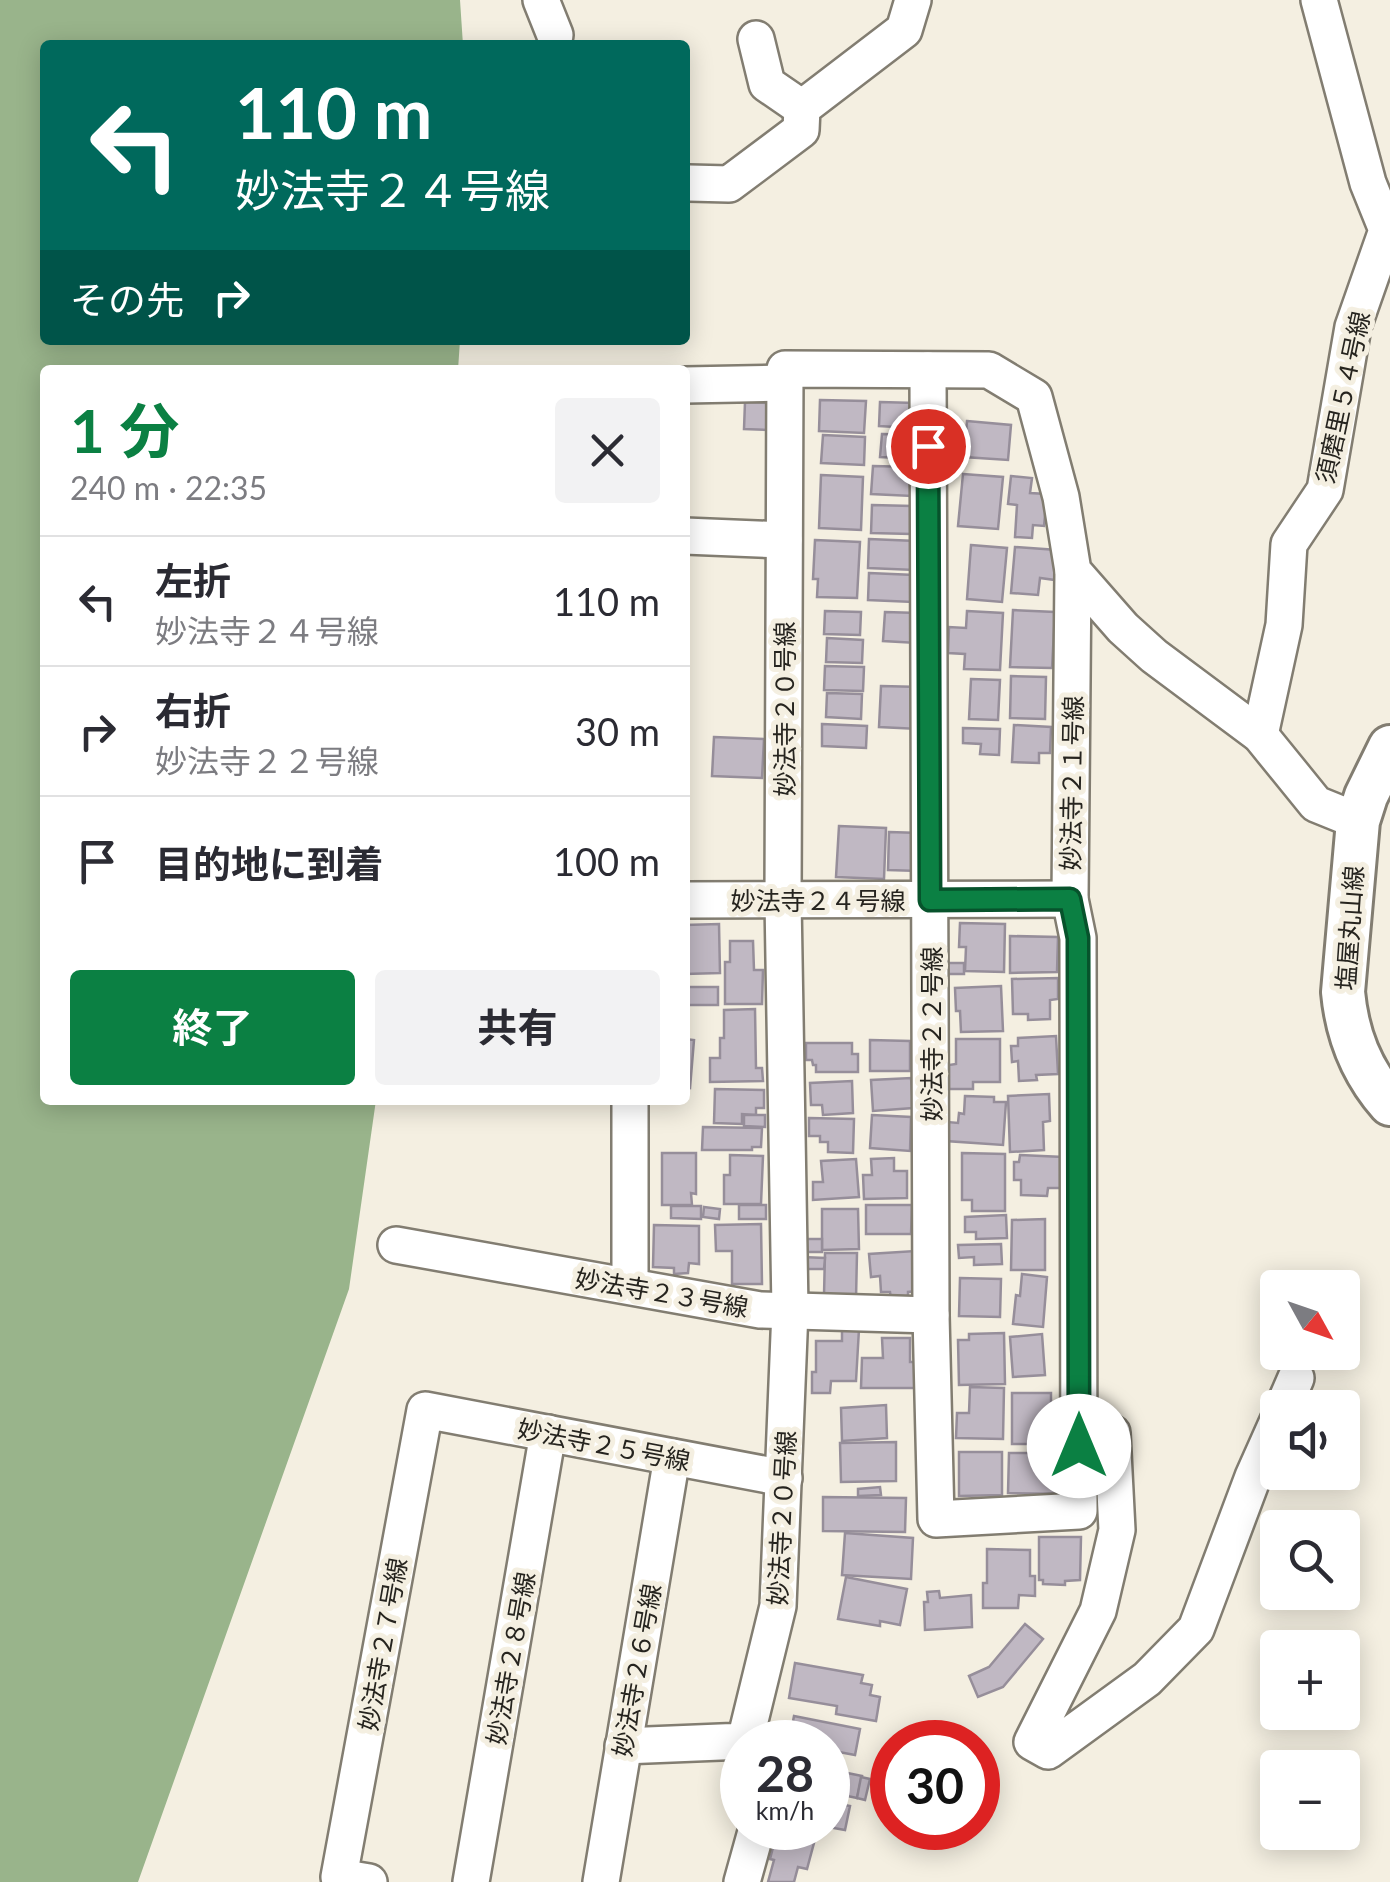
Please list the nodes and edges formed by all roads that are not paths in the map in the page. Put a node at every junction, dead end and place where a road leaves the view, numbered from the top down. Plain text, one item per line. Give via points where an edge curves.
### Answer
1 (541, 0) edge
2 (913, 0) edge
3 (1318, 0) edge
4 (554, 34) dead end
5 (756, 39) dead end
6 (802, 108) junction
7 (690, 183) edge
8 (928, 370) junction
9 (785, 383) junction
10 (690, 385) edge
11 (690, 536) edge
12 (784, 540) junction
13 (1073, 571) junction
14 (1260, 735) junction
15 (1390, 747) edge
16 (1358, 821) junction
17 (1070, 899) junction
18 (690, 900) edge
19 (783, 900) junction
20 (930, 900) junction
21 (1390, 1104) edge
22 (630, 1105) edge
23 (396, 1245) dead end
24 (630, 1286) junction
25 (790, 1310) junction
26 (932, 1315) junction
27 (425, 1410) joint
28 (1079, 1414) junction
29 (548, 1433) junction
30 (672, 1458) junction
31 (1260, 1462) edge
32 (784, 1478) junction
33 (936, 1518) joint
34 (750, 1720) edge
35 (720, 1743) edge
36 (623, 1746) junction
37 (751, 1850) edge
38 (354, 1880) edge
39 (471, 1882) edge
40 (601, 1882) edge
41 (742, 1882) edge

1 - 4 street
2 - 6 street via 904,30
3 - 14 street, 須磨里５４号線 via 1387,230 1353,327 1325,490 1289,544 1284,625
5 - 6 street via 768,84
6 - 7 street via 801,130 729,184
8 - 9 street via 785,369
8 - 13 street via 989,370 1034,396
8 - 20 street, 妙法寺２２号線
9 - 10 street
9 - 12 street, 妙法寺２０号線
11 - 12 street
12 - 19 street, 妙法寺２０号線
13 - 14 street via 1154,656
13 - 17 street, 妙法寺２１号線
14 - 16 street via 1316,804
15 - 16 street, 塩屋丸山線
16 - 21 street, 塩屋丸山線 via 1346,1018 1353,1045
17 - 20 street, 妙法寺２４号線
17 - 28 street, 妙法寺２１号線 via 1078,938
18 - 19 street, 妙法寺２４号線
19 - 20 street, 妙法寺２４号線
19 - 25 street, 妙法寺２０号線
20 - 26 street, 妙法寺２２号線
22 - 24 street
23 - 24 street, 妙法寺２３号線
24 - 25 street, 妙法寺２３号線
25 - 26 street, 妙法寺２３号線
25 - 32 street, 妙法寺２０号線
26 - 33 street, 妙法寺２２号線
27 - 29 street, 妙法寺２５号線
27 - 38 street, 妙法寺２７号線
28 - 31 street via 1112,1433 1117,1530 1098,1611 1032,1742 1048,1750 1147,1679 1196,1629
28 - 33 street, 妙法寺２１号線 via 1079,1511
29 - 30 street, 妙法寺２５号線
29 - 39 street, 妙法寺２８号線
30 - 32 street, 妙法寺２５号線
30 - 36 street, 妙法寺２６号線
32 - 34 street, 妙法寺２０号線 via 778,1606
35 - 36 street, 妙法寺２０号線
36 - 40 street, 妙法寺２６号線
37 - 41 street

